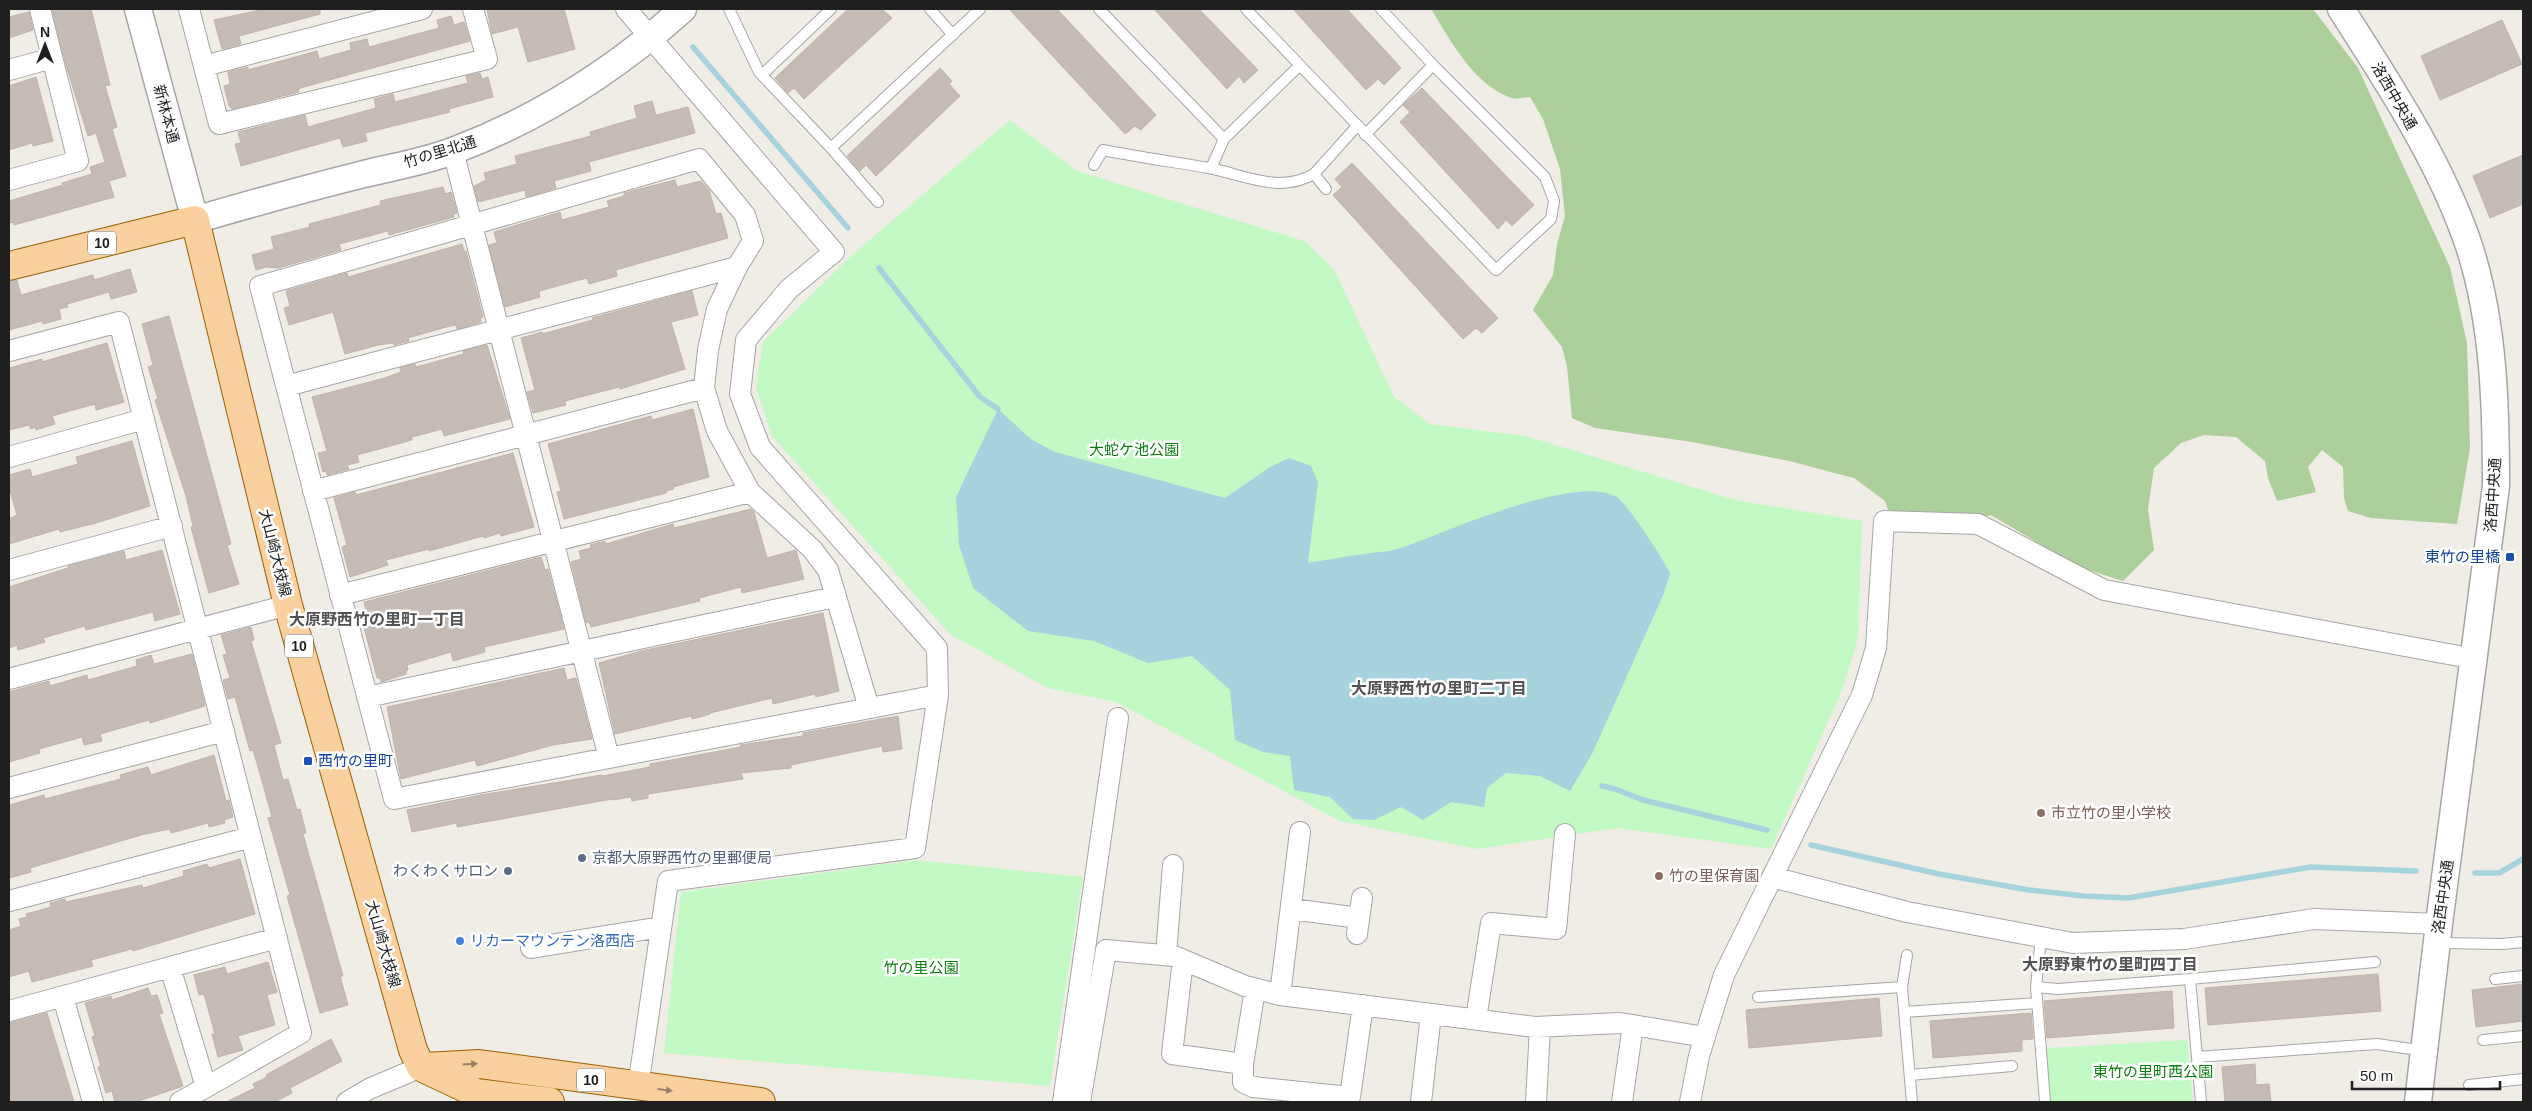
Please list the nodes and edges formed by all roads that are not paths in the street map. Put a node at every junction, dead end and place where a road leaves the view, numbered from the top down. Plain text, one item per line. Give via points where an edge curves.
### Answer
1 (40, 9) edge
2 (138, 9) edge
3 (189, 9) edge
4 (422, 9) edge
5 (473, 9) edge
6 (626, 9) edge
7 (683, 9) edge
8 (730, 9) edge
9 (831, 9) edge
10 (930, 9) edge
11 (980, 9) edge
12 (1099, 9) edge
13 (1246, 9) edge
14 (1381, 9) edge
15 (2341, 9) edge
16 (953, 34) junction
17 (651, 37) junction
18 (52, 58) junction
19 (1433, 65) junction
20 (204, 66) junction
21 (1299, 66) junction
22 (9, 70) edge
23 (762, 75) junction
24 (1357, 126) junction
25 (1365, 135) junction
26 (1224, 139) junction
27 (831, 148) junction
28 (453, 151) junction
29 (1094, 165) dead end
30 (1211, 168) junction
31 (1314, 174) junction
32 (9, 180) edge
33 (1326, 189) dead end
34 (878, 202) dead end
35 (195, 220) junction
36 (472, 225) junction
37 (9, 266) edge
38 (737, 267) junction
39 (499, 330) junction
40 (9, 351) edge
41 (286, 386) junction
42 (704, 388) junction
43 (144, 420) junction
44 (526, 435) junction
45 (9, 457) edge
46 (313, 491) junction
47 (750, 492) junction
48 (172, 526) junction
49 (553, 542) junction
50 (9, 570) edge
51 (340, 595) junction
52 (835, 597) junction
53 (288, 605) junction
54 (198, 630) junction
55 (581, 651) junction
56 (2475, 659) junction
57 (9, 679) edge
58 (938, 695) junction
59 (367, 697) junction
60 (869, 708) junction
61 (1118, 718) dead end
62 (224, 731) junction
63 (608, 758) junction
64 (9, 788) edge
65 (1300, 832) dead end
66 (1565, 834) dead end
67 (251, 837) junction
68 (1173, 865) dead end
69 (1772, 877) junction
70 (1362, 898) dead end
71 (9, 901) edge
72 (1291, 909) junction
73 (661, 927) junction
74 (2438, 934) junction
75 (2041, 937) junction
76 (277, 938) junction
77 (2523, 942) edge
78 (532, 948) dead end
79 (1907, 955) dead end
80 (1174, 957) junction
81 (2375, 962) dead end
82 (170, 967) junction
83 (2523, 976) edge
84 (2190, 979) junction
85 (2495, 979) dead end
86 (1902, 987) junction
87 (2036, 987) junction
88 (1255, 989) junction
89 (1280, 995) junction
90 (63, 996) junction
91 (1758, 996) dead end
92 (2037, 1003) junction
93 (1363, 1005) junction
94 (9, 1012) edge
95 (1904, 1012) junction
96 (1431, 1014) junction
97 (1476, 1020) junction
98 (1632, 1025) junction
99 (1540, 1027) junction
100 (2523, 1036) edge
101 (1705, 1037) junction
102 (2483, 1040) dead end
103 (2424, 1050) junction
104 (2197, 1057) junction
105 (1243, 1064) junction
106 (2012, 1066) dead end
107 (421, 1067) junction
108 (1910, 1075) junction
109 (2523, 1079) edge
110 (2469, 1085) dead end
111 (638, 1086) junction
112 (206, 1087) junction
113 (93, 1102) edge
114 (180, 1102) edge
115 (348, 1102) edge
116 (550, 1102) edge
117 (761, 1102) edge
118 (1063, 1102) edge
119 (1080, 1102) edge
120 (1421, 1102) edge
121 (1536, 1102) edge
122 (1622, 1102) edge
123 (1690, 1102) edge
124 (1912, 1102) edge
125 (2046, 1102) edge
126 (2201, 1102) edge
127 (2418, 1102) edge

1 - 18 street
2 - 35 street, 新林本通
3 - 20 street
4 - 20 street
5 - 20 street via 487,59 219,124
6 - 17 street
7 - 17 street, 竹の里北通
8 - 23 lane
9 - 23 lane
10 - 16 lane
11 - 16 lane
12 - 26 lane
13 - 21 lane
14 - 19 lane
15 - 56 street, 洛西中央通 via 2396,94 2453,205 2470,250 2481,293 2492,361 2496,486
16 - 27 lane
17 - 28 street, 竹の里北通 via 561,101
17 - 58 street via 834,252 789,289 746,340 740,394 760,447 936,648
18 - 22 street
18 - 32 street via 78,161
19 - 25 lane
19 - 25 lane via 1545,177 1554,201 1551,220 1496,270
21 - 24 lane
21 - 26 lane
23 - 27 lane
24 - 25 lane
24 - 31 lane
26 - 30 lane
27 - 34 lane
28 - 35 street, 竹の里北通 via 286,193
28 - 36 street
29 - 30 lane via 1103,150
30 - 31 lane via 1247,179 1281,183 1301,182
31 - 33 lane
35 - 37 main road, 10
35 - 53 main road, 大山崎大枝線 / 10
36 - 38 street via 699,159 745,215 753,241
36 - 39 street
36 - 41 street via 260,286
38 - 39 street
38 - 42 street via 717,308
39 - 41 street
39 - 44 street
40 - 43 street via 120,322
41 - 46 street
42 - 44 street
42 - 47 street via 717,431
43 - 45 street
43 - 48 street
44 - 46 street
44 - 49 street
46 - 51 street
47 - 49 street
47 - 52 street via 812,549 828,570
48 - 50 street
48 - 54 street
49 - 51 street
49 - 55 street
51 - 59 street
52 - 55 street
52 - 60 street
53 - 54 street
53 - 107 main road, 大山崎大枝線 / 10 via 413,1050
54 - 57 street
54 - 62 street
55 - 59 street
55 - 63 street
56 - 69 street via 2104,590 1978,524 1884,521 1876,648 1862,695
56 - 74 street, 洛西中央通
58 - 60 street
58 - 73 street via 916,848 668,881
59 - 63 street via 394,799
60 - 63 street
61 - 118 street
62 - 64 street
62 - 67 street
65 - 72 street
66 - 97 street via 1556,929 1490,923
67 - 71 street
67 - 76 street
68 - 80 street
69 - 75 street via 1907,912
69 - 101 street via 1724,975
70 - 72 street via 1358,926
72 - 89 street
73 - 78 street
73 - 111 street
74 - 75 street via 2314,919 2184,939 2073,942
74 - 77 lane via 2502,944
74 - 103 street, 洛西中央通
75 - 87 lane
76 - 82 street
76 - 112 street via 301,1033
79 - 86 lane
80 - 88 street
80 - 105 street via 1172,1054
80 - 119 street via 1106,950
81 - 84 lane
82 - 90 street
82 - 112 street
83 - 85 lane
84 - 87 lane via 2058,989
84 - 104 lane
86 - 91 lane
86 - 95 lane
87 - 92 lane
88 - 89 street
88 - 105 street
89 - 93 street
90 - 94 street
90 - 113 street
92 - 95 lane
92 - 125 lane
93 - 96 street
93 - 105 street via 1350,1097 1253,1086 1243,1082
95 - 108 lane
96 - 97 street
96 - 120 street
97 - 99 street
98 - 99 street
98 - 101 street
98 - 122 street
99 - 121 street
100 - 102 lane
101 - 123 street
103 - 104 lane via 2377,1044
103 - 127 street, 洛西中央通
104 - 126 lane
106 - 108 lane
107 -> 111 main road, 10 via 479,1064
107 - 115 street
107 - 116 main road via 476,1093
108 - 124 lane
109 - 110 lane
111 -> 117 main road, 10
112 - 114 street

